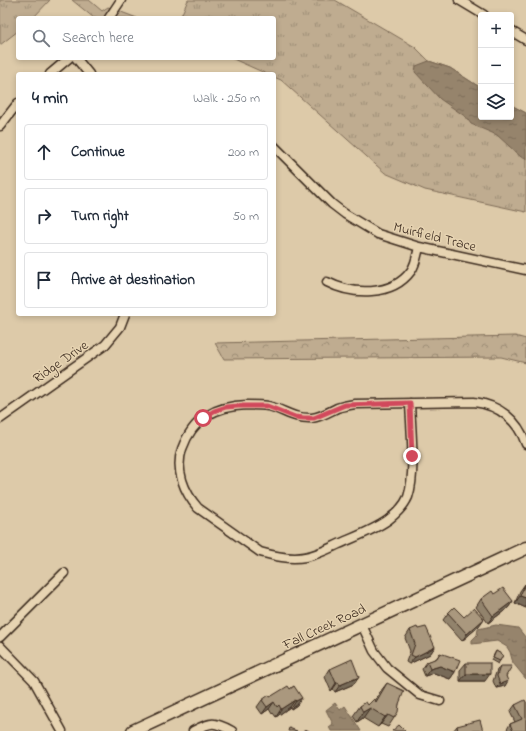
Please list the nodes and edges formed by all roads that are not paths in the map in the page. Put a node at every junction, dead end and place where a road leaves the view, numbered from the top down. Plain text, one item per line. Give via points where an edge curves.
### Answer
1 (121, 0) edge
2 (459, 0) edge
3 (479, 12) edge
4 (110, 16) edge
5 (514, 33) edge
6 (526, 40) edge
7 (67, 60) edge
8 (78, 60) edge
9 (52, 72) edge
10 (87, 72) edge
11 (16, 106) edge
12 (0, 126) edge
13 (276, 148) edge
14 (419, 248) junction
15 (526, 270) edge
16 (327, 282) dead end
17 (124, 316) edge
18 (410, 403) junction
19 (0, 419) edge
20 (526, 444) edge
21 (526, 548) edge
22 (64, 573) dead end
23 (362, 625) junction
24 (0, 637) edge
25 (0, 646) edge
26 (440, 701) dead end
27 (151, 727) edge
28 (62, 731) edge
29 (134, 731) edge
30 (193, 731) edge
31 (232, 731) edge

1 - 4 street
2 - 3 street
5 - 6 street
7 - 9 street
8 - 10 street
11 - 12 street
13 - 14 street, Muirfield Trace via 345,214 378,234
14 - 15 street, Muirfield Trace
14 - 16 street via 416,263 411,271 393,286 381,290 349,290
17 - 19 street, Ridge Drive via 120,327 105,345
18 - 18 street via 345,405 314,418 295,417 274,407 261,405 233,406 214,411 203,418 185,440 181,453 181,478 192,501 205,514 260,552 284,558 314,554 387,521 397,513 407,499 412,478
18 - 20 street via 474,402 490,406 516,424
21 - 23 main road, Fall Creek Road
22 - 24 street
23 - 26 street via 374,651 396,676 420,695
23 - 27 main road, Fall Creek Road
25 - 28 street via 34,681
27 - 29 main road, Fall Creek Road
30 - 31 street via 214,723

